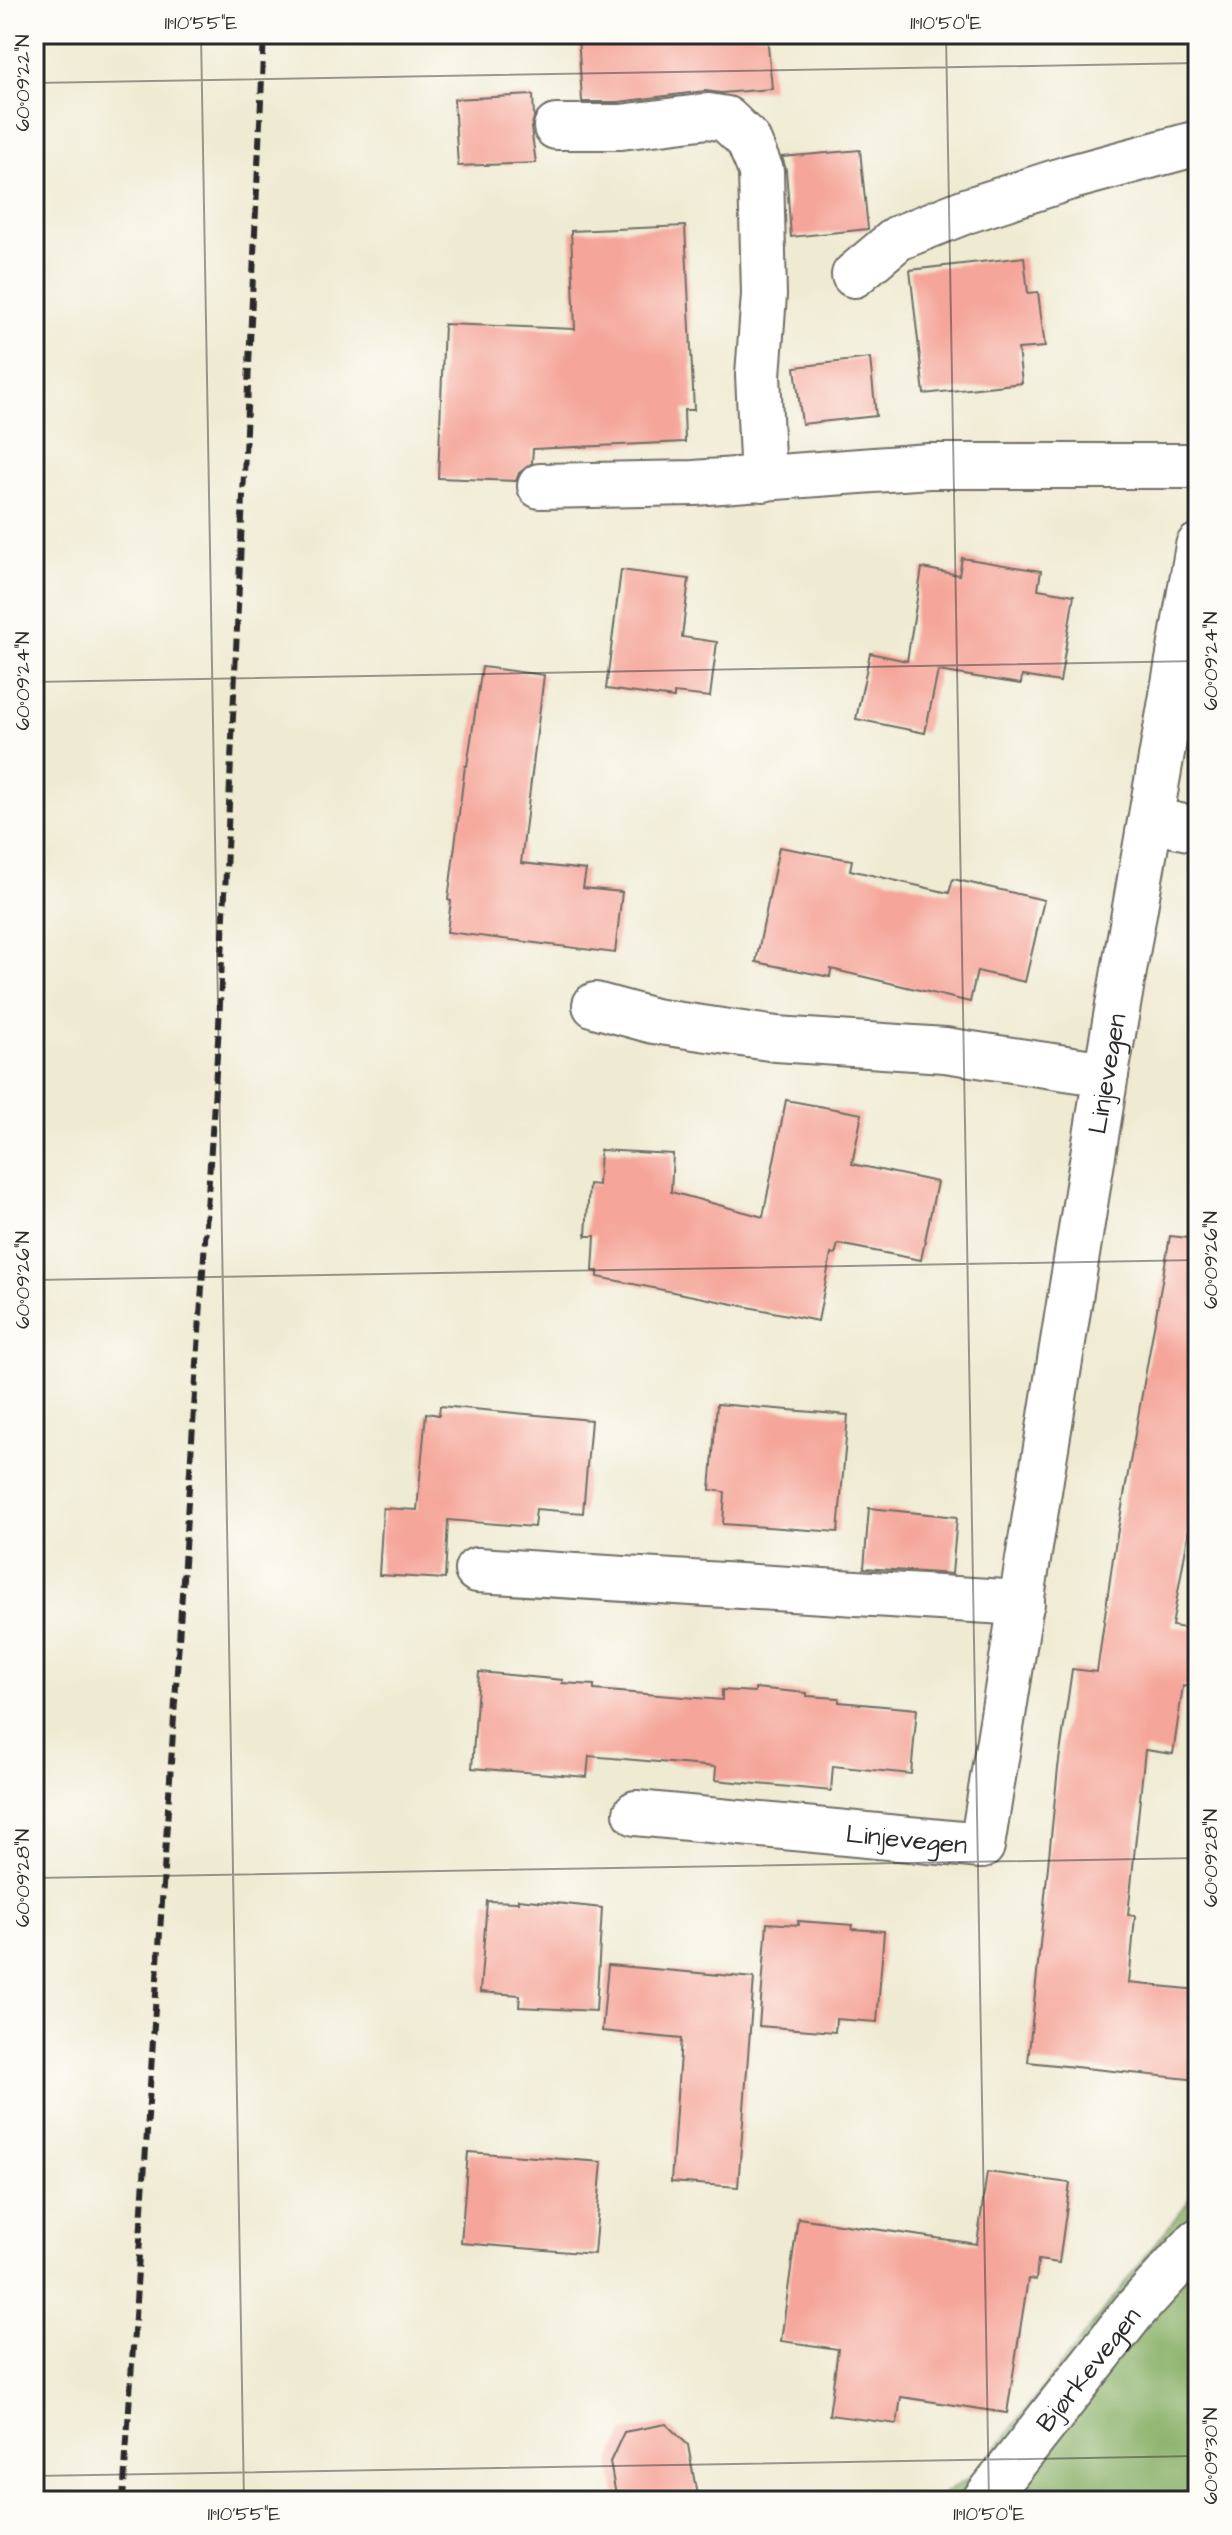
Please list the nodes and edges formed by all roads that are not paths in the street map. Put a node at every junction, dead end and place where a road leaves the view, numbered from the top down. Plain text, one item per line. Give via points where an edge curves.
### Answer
1 (556, 127) dead end
2 (1198, 143) edge
3 (854, 275) dead end
4 (1198, 466) edge
5 (763, 479) junction
6 (540, 486) dead end
7 (1198, 546) edge
8 (1183, 724) edge
9 (1151, 820) junction
10 (1198, 830) edge
11 (595, 1005) dead end
12 (1106, 1074) junction
13 (477, 1570) dead end
14 (1022, 1603) junction
15 (636, 1813) dead end
16 (1198, 2241) edge
17 (984, 2501) edge

1 - 5 street via 621,127 708,116 726,119 748,140 761,171 764,295 758,375
2 - 3 street via 966,211 898,238
4 - 5 street via 929,466
5 - 6 street
7 - 8 street, Linjevegen
8 - 9 street, Linjevegen
9 - 10 street
9 - 12 street, Linjevegen
11 - 12 street via 654,1021 776,1039 945,1050
12 - 14 street, Linjevegen
13 - 14 street
14 - 15 street, Linjevegen via 982,1846
16 - 17 street, Bjørkevegen via 1133,2312

